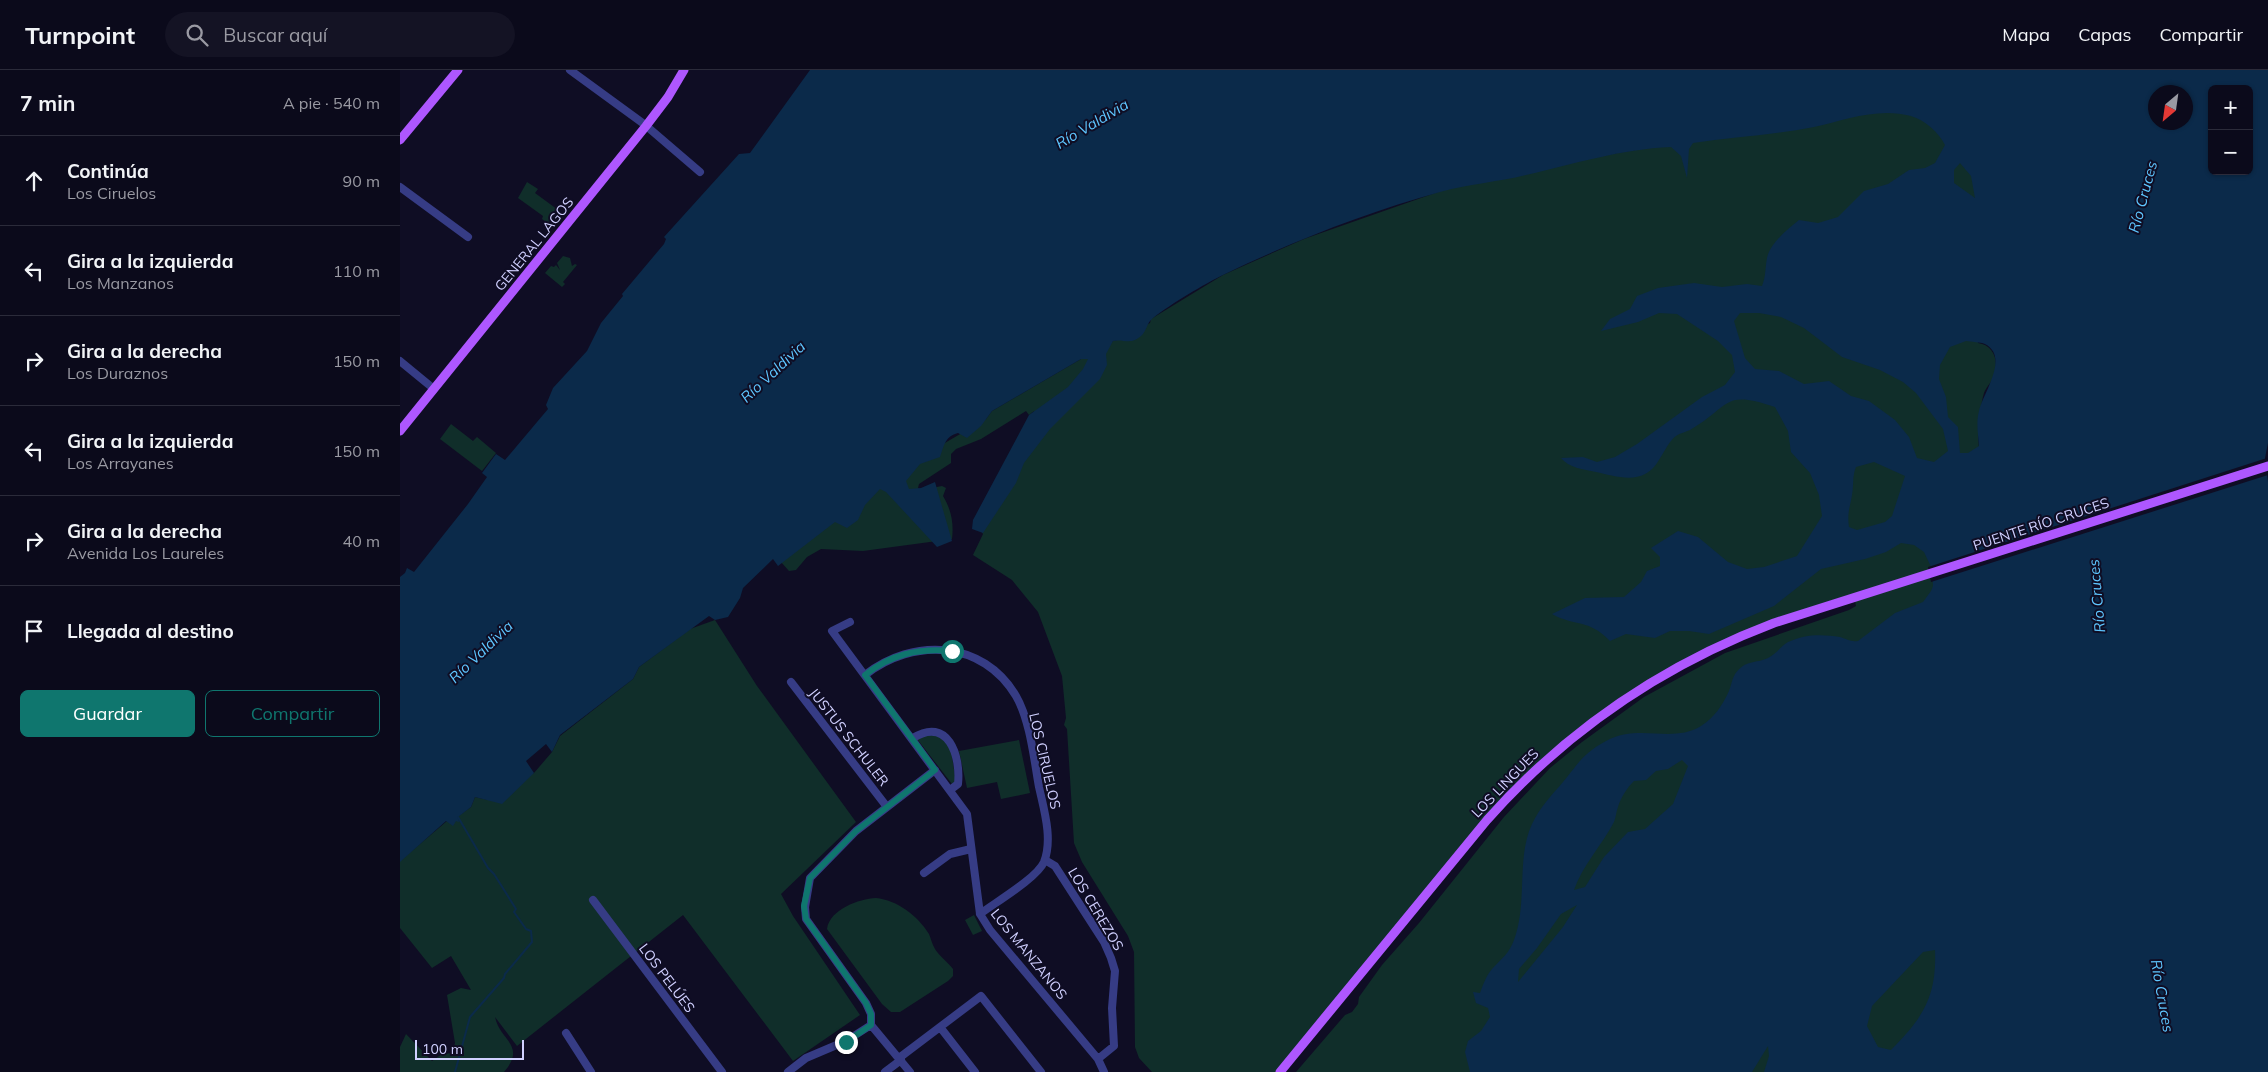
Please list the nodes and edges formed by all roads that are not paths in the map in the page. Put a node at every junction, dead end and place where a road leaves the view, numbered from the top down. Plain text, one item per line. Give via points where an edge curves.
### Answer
1 (458, 70) edge
2 (570, 70) edge
3 (684, 70) edge
4 (646, 126) junction
5 (400, 140) edge
6 (700, 172) dead end
7 (400, 187) edge
8 (468, 237) dead end
9 (400, 361) edge
10 (434, 389) junction
11 (400, 431) edge
12 (2268, 466) edge
13 (1823, 607) joint
14 (850, 622) dead end
15 (865, 675) junction
16 (791, 682) dead end
17 (913, 738) junction
18 (935, 770) junction
19 (950, 790) junction
20 (887, 807) junction
21 (971, 850) junction
22 (1045, 860) junction
23 (924, 873) dead end
24 (593, 900) dead end
25 (980, 914) junction
26 (871, 1025) junction
27 (940, 1027) junction
28 (566, 1033) dead end
29 (900, 1059) junction
30 (1098, 1059) junction
31 (590, 1072) edge
32 (722, 1072) edge
33 (788, 1072) edge
34 (884, 1072) edge
35 (910, 1072) edge
36 (975, 1072) edge
37 (1041, 1072) edge
38 (1104, 1072) edge
39 (1280, 1072) edge

1 - 5 main road
2 - 4 street
3 - 4 main road, GENERAL LAGOS
4 - 6 street
4 - 10 main road, GENERAL LAGOS
7 - 8 street
9 - 10 street
10 - 11 main road, GENERAL LAGOS
12 - 13 main road, PUENTE RÍO CRUCES
13 - 39 main road, LOS LINGUES via 1752,632 1688,661 1589,724 1553,754 1487,820
14 - 15 street, LOS MANZANOS via 832,632
15 - 17 street, LOS MANZANOS
15 - 22 street, LOS CIRUELOS via 875,666 898,655 933,649 968,655 1001,677 1016,697 1029,733 1047,831
16 - 20 street, JUSTUS SCHULER
17 - 18 street, LOS MANZANOS
17 - 19 street via 930,731 942,733 950,741 958,778 958,784
18 - 19 street, LOS MANZANOS
18 - 20 street
19 - 21 street, LOS MANZANOS via 967,814
20 - 26 street via 856,831 810,878 804,906 806,919 866,1003
21 - 23 street via 950,854
21 - 25 street, LOS MANZANOS
22 - 25 street via 1037,873
22 - 30 street, LOS CEREZOS via 1055,866 1112,958 1115,971 1112,1008 1114,1046
24 - 32 street, LOS PELÚES
25 - 30 street, LOS MANZANOS
26 - 29 street
26 - 33 street via 846,1042 806,1058
27 - 29 street
27 - 36 street
27 - 37 street via 981,996
28 - 31 street
29 - 34 street
29 - 35 street
30 - 38 street, LOS MANZANOS

